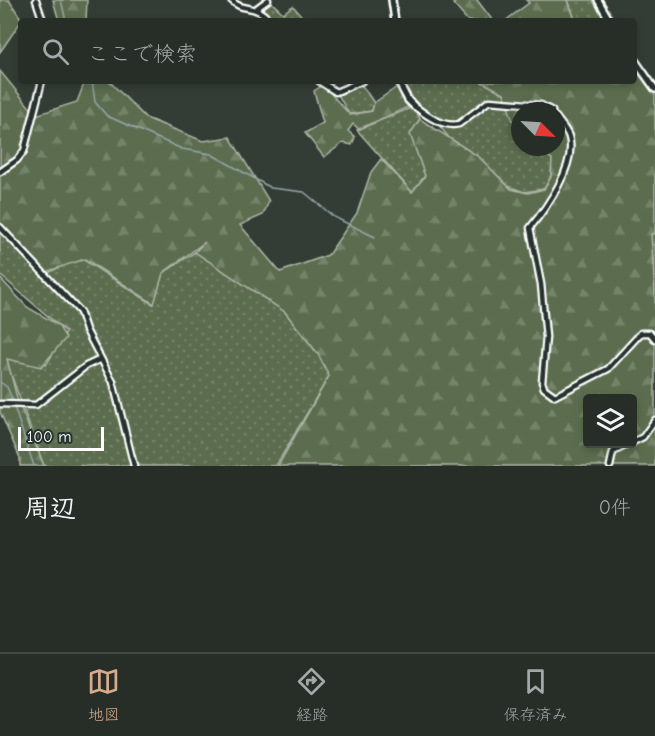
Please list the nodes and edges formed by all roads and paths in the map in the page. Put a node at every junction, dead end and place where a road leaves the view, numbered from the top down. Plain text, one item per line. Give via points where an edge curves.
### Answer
1 (36, 0) edge
2 (231, 0) edge
3 (268, 0) edge
4 (392, 0) edge
5 (598, 0) edge
6 (257, 8) junction
7 (42, 18) edge
8 (267, 18) edge
9 (395, 18) edge
10 (608, 18) edge
11 (637, 63) edge
12 (41, 84) edge
13 (324, 84) edge
14 (355, 84) edge
15 (400, 84) edge
16 (655, 89) edge
17 (511, 102) edge
18 (414, 105) joint
19 (565, 130) edge
20 (0, 172) edge
21 (0, 227) edge
22 (655, 339) edge
23 (101, 358) junction
24 (0, 404) edge
25 (655, 420) edge
26 (134, 466) edge
27 (610, 466) edge

1 - 7 street
2 - 6 street via 235,5
3 - 6 street
4 - 9 street
5 - 10 street
6 - 8 street
11 - 16 street
12 - 20 street via 24,151
13 - 14 street via 336,92
15 - 18 street
17 - 18 street via 489,100 453,126
19 - 22 street via 568,154 555,194 530,228 546,337 544,388 555,396 578,386 608,369 640,333 650,333
21 - 23 street via 80,312
23 - 24 street via 36,405
23 - 26 street via 123,414
25 - 27 street via 643,437 613,452

